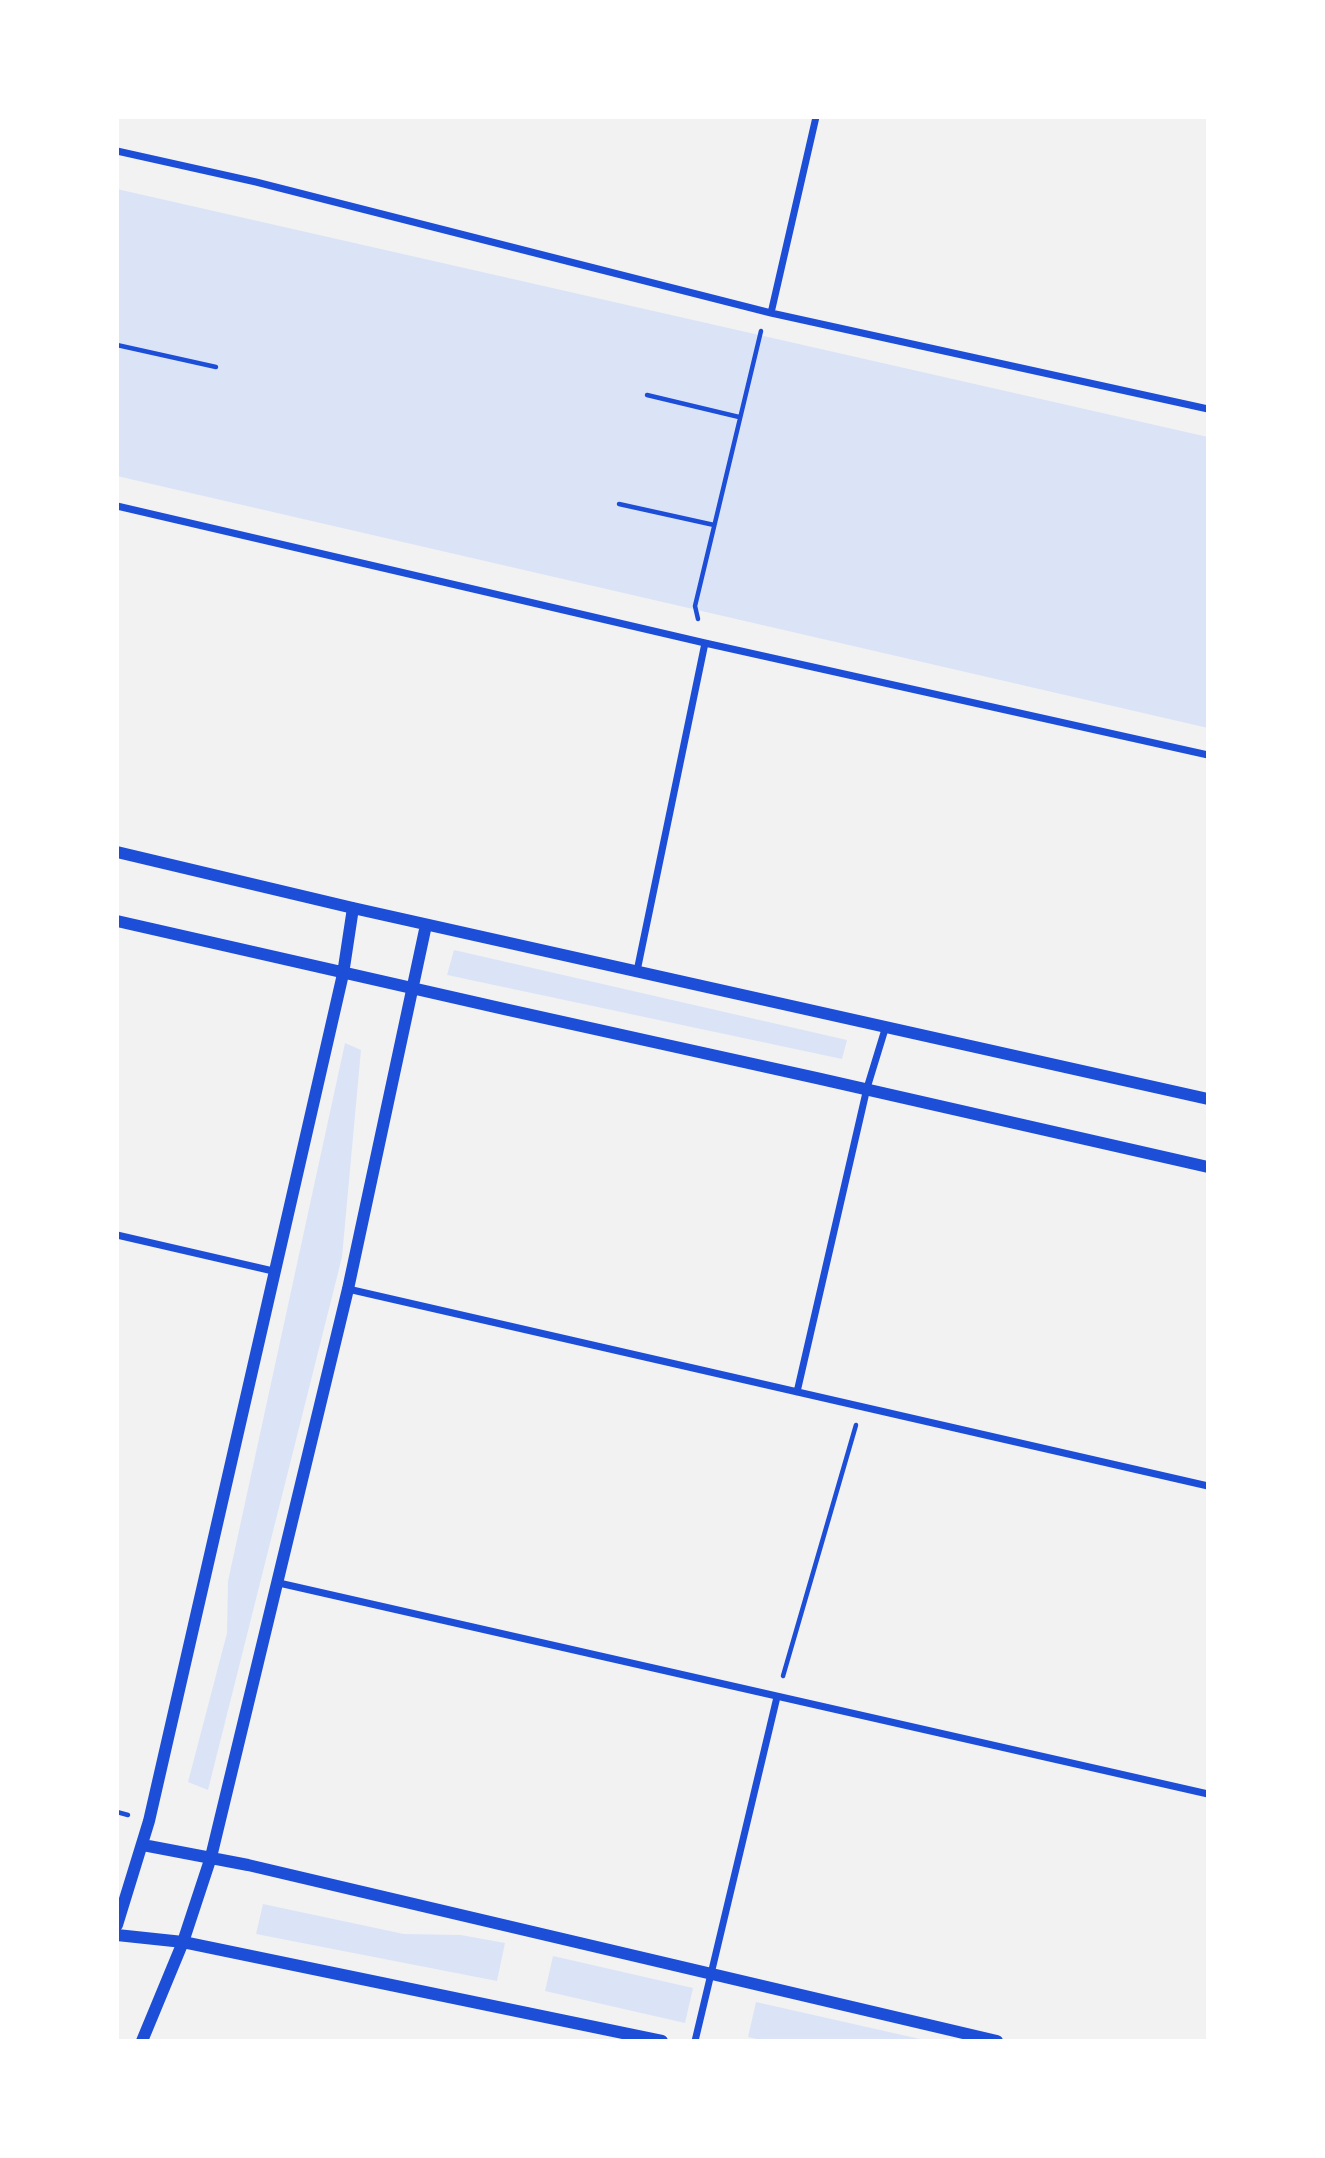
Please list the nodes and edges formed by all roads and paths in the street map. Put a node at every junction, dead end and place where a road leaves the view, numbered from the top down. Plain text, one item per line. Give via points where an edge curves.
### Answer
1 (816, 117) edge
2 (117, 151) edge
3 (771, 313) junction
4 (117, 345) edge
5 (216, 367) dead end
6 (648, 395) dead end
7 (1208, 410) edge
8 (739, 416) junction
9 (619, 504) dead end
10 (117, 506) edge
11 (714, 525) junction
12 (705, 643) junction
13 (1208, 755) edge
14 (117, 852) edge
15 (353, 908) junction
16 (117, 921) edge
17 (426, 925) junction
18 (637, 971) junction
19 (343, 974) junction
20 (412, 990) junction
21 (886, 1026) junction
22 (867, 1087) junction
23 (1208, 1099) edge
24 (1208, 1167) edge
25 (117, 1235) edge
26 (273, 1271) junction
27 (348, 1289) junction
28 (797, 1392) junction
29 (862, 1407) junction
30 (1208, 1486) edge
31 (279, 1583) junction
32 (777, 1697) junction
33 (1208, 1794) edge
34 (143, 1845) junction
35 (211, 1857) junction
36 (117, 1925) edge
37 (117, 1935) edge
38 (183, 1942) junction
39 (710, 1972) junction
40 (972, 2038) edge
41 (142, 2041) edge
42 (662, 2041) edge
43 (695, 2041) edge
44 (997, 2041) edge

1 - 3 street
2 - 3 street via 269,185
3 - 7 street
3 - 8 path via 758,337
4 - 5 path
6 - 8 path
8 - 11 path
9 - 11 path
10 - 12 street
11 - 12 path via 695,606
12 - 13 street
12 - 18 street
14 - 15 street
15 - 17 street
15 - 19 street
16 - 19 street
17 - 18 street
17 - 20 street
18 - 21 street
19 - 20 street
19 - 26 street
20 - 22 street
20 - 27 street
21 - 22 street
21 - 23 street
22 - 24 street
22 - 28 street
25 - 26 street
26 - 34 street
27 - 28 street
27 - 31 street
28 - 29 street
29 - 30 street
29 - 32 path
31 - 32 street
31 - 35 street
32 - 33 street
32 - 39 street
34 - 35 street
34 - 36 street
35 - 38 street
35 - 39 street
37 - 38 street
38 - 41 street
38 - 42 street
39 - 40 street
39 - 43 street
40 - 44 street

